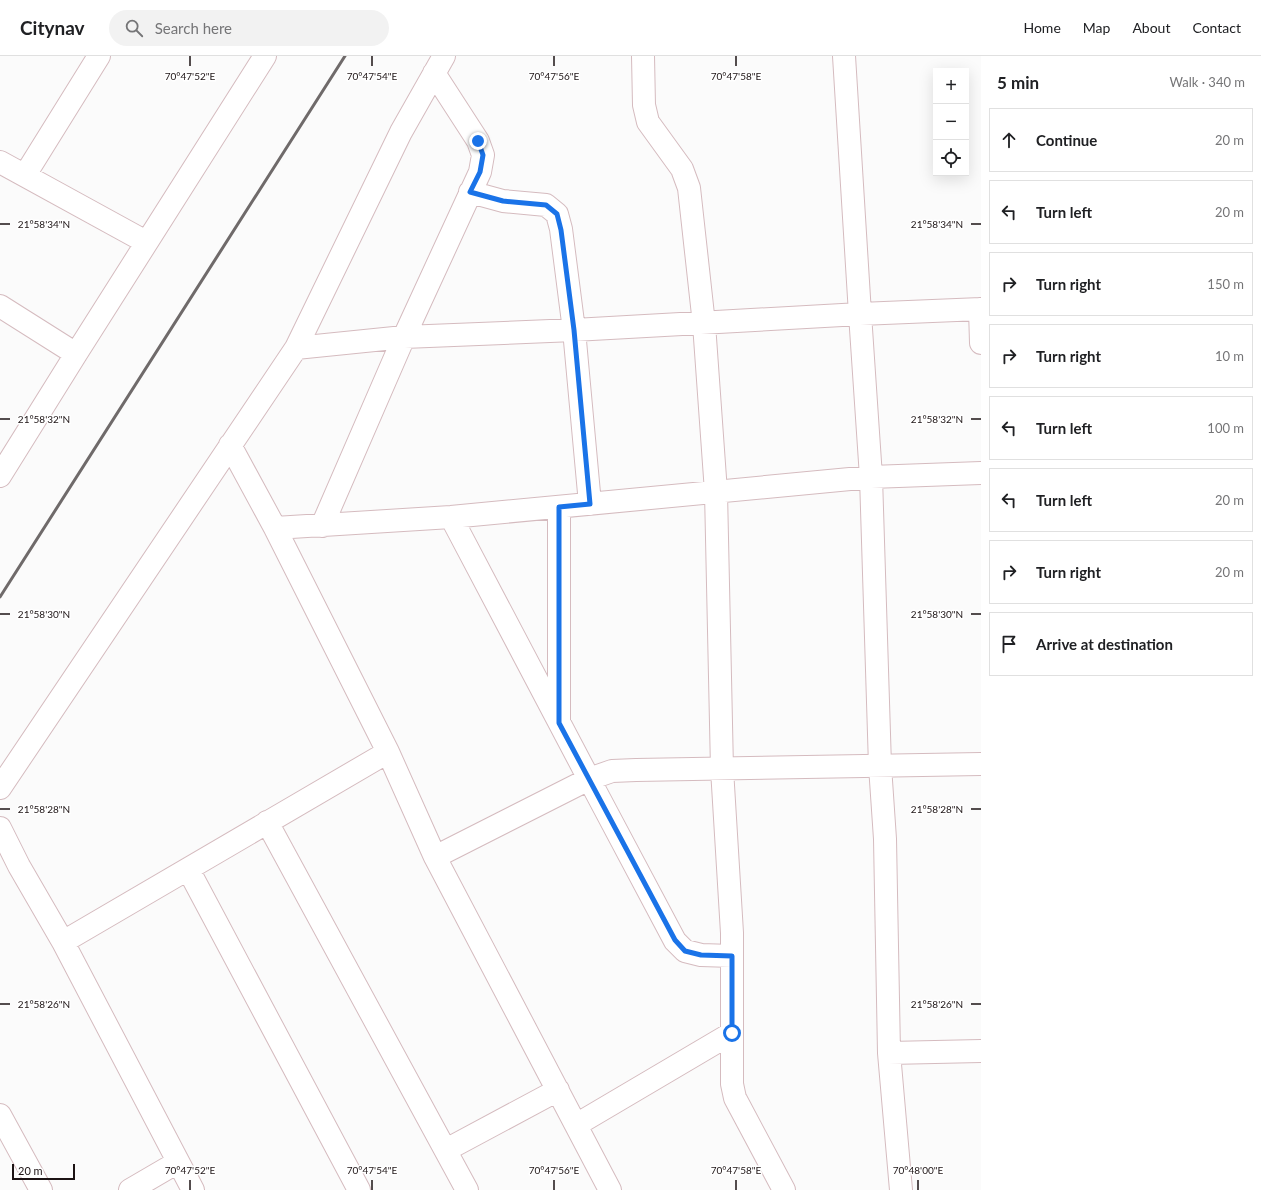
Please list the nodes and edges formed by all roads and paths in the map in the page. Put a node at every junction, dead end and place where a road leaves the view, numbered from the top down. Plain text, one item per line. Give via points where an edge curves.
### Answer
1 (99, 56) edge
2 (265, 56) edge
3 (643, 56) edge
4 (844, 56) edge
5 (439, 64) edge
6 (0, 162) edge
7 (25, 175) junction
8 (470, 192) junction
9 (146, 242) junction
10 (0, 306) edge
11 (980, 309) edge
12 (860, 314) junction
13 (704, 324) junction
14 (574, 330) junction
15 (404, 337) junction
16 (981, 343) edge
17 (296, 348) junction
18 (76, 354) junction
19 (230, 445) junction
20 (981, 472) edge
21 (0, 476) edge
22 (871, 477) junction
23 (716, 492) junction
24 (590, 504) junction
25 (559, 507) junction
26 (451, 517) junction
27 (322, 526) junction
28 (275, 528) junction
29 (559, 723) junction
30 (388, 752) junction
31 (981, 764) edge
32 (880, 766) junction
33 (722, 768) junction
34 (589, 779) junction
35 (0, 788) edge
36 (267, 822) junction
37 (0, 828) edge
38 (435, 857) junction
39 (188, 869) junction
40 (63, 942) junction
41 (732, 956) junction
42 (732, 1033) junction
43 (981, 1051) edge
44 (889, 1053) junction
45 (558, 1090) junction
46 (0, 1115) edge
47 (576, 1125) junction
48 (446, 1150) junction
49 (178, 1162) junction
50 (40, 1190) edge
51 (130, 1190) edge
52 (193, 1190) edge
53 (360, 1190) edge
54 (467, 1190) edge
55 (610, 1190) edge
56 (784, 1190) edge
57 (901, 1190) edge

1 - 7 street
2 - 9 street
3 - 13 street via 644,105 648,122 682,170 689,188
4 - 12 street
5 - 8 street via 483,155 480,172
5 - 17 street via 401,132
6 - 7 street
7 - 9 street
8 - 14 street via 503,201 546,205 557,214
8 - 15 street
9 - 18 street
10 - 18 street
11 - 12 street
11 - 16 street
12 - 13 street
12 - 22 street
13 - 14 street
13 - 23 street
14 - 15 street
14 - 24 street
15 - 17 street
15 - 27 street
17 - 19 street
18 - 21 street
19 - 28 street
19 - 35 street
20 - 22 street
22 - 23 street
22 - 32 street
23 - 24 street
23 - 33 street
24 - 25 street
25 - 26 street
25 - 29 street
26 - 27 street
26 - 29 street
27 - 28 street
28 - 30 street
29 - 34 street
30 - 36 street
30 - 38 street
31 - 32 street
32 - 33 street
32 - 44 street via 885,839
33 - 34 street via 612,771
33 - 41 street
34 - 38 street
34 - 41 street via 675,940 685,951 701,955
36 - 39 street
36 - 48 street
37 - 40 street
38 - 45 street
39 - 40 street
39 - 53 street
40 - 49 street
41 - 42 street
42 - 47 street
42 - 56 street via 732,1084 735,1098
43 - 44 street
44 - 57 street
45 - 47 street
45 - 48 street
46 - 50 street
47 - 55 street
48 - 54 street
49 - 51 street
49 - 52 street

